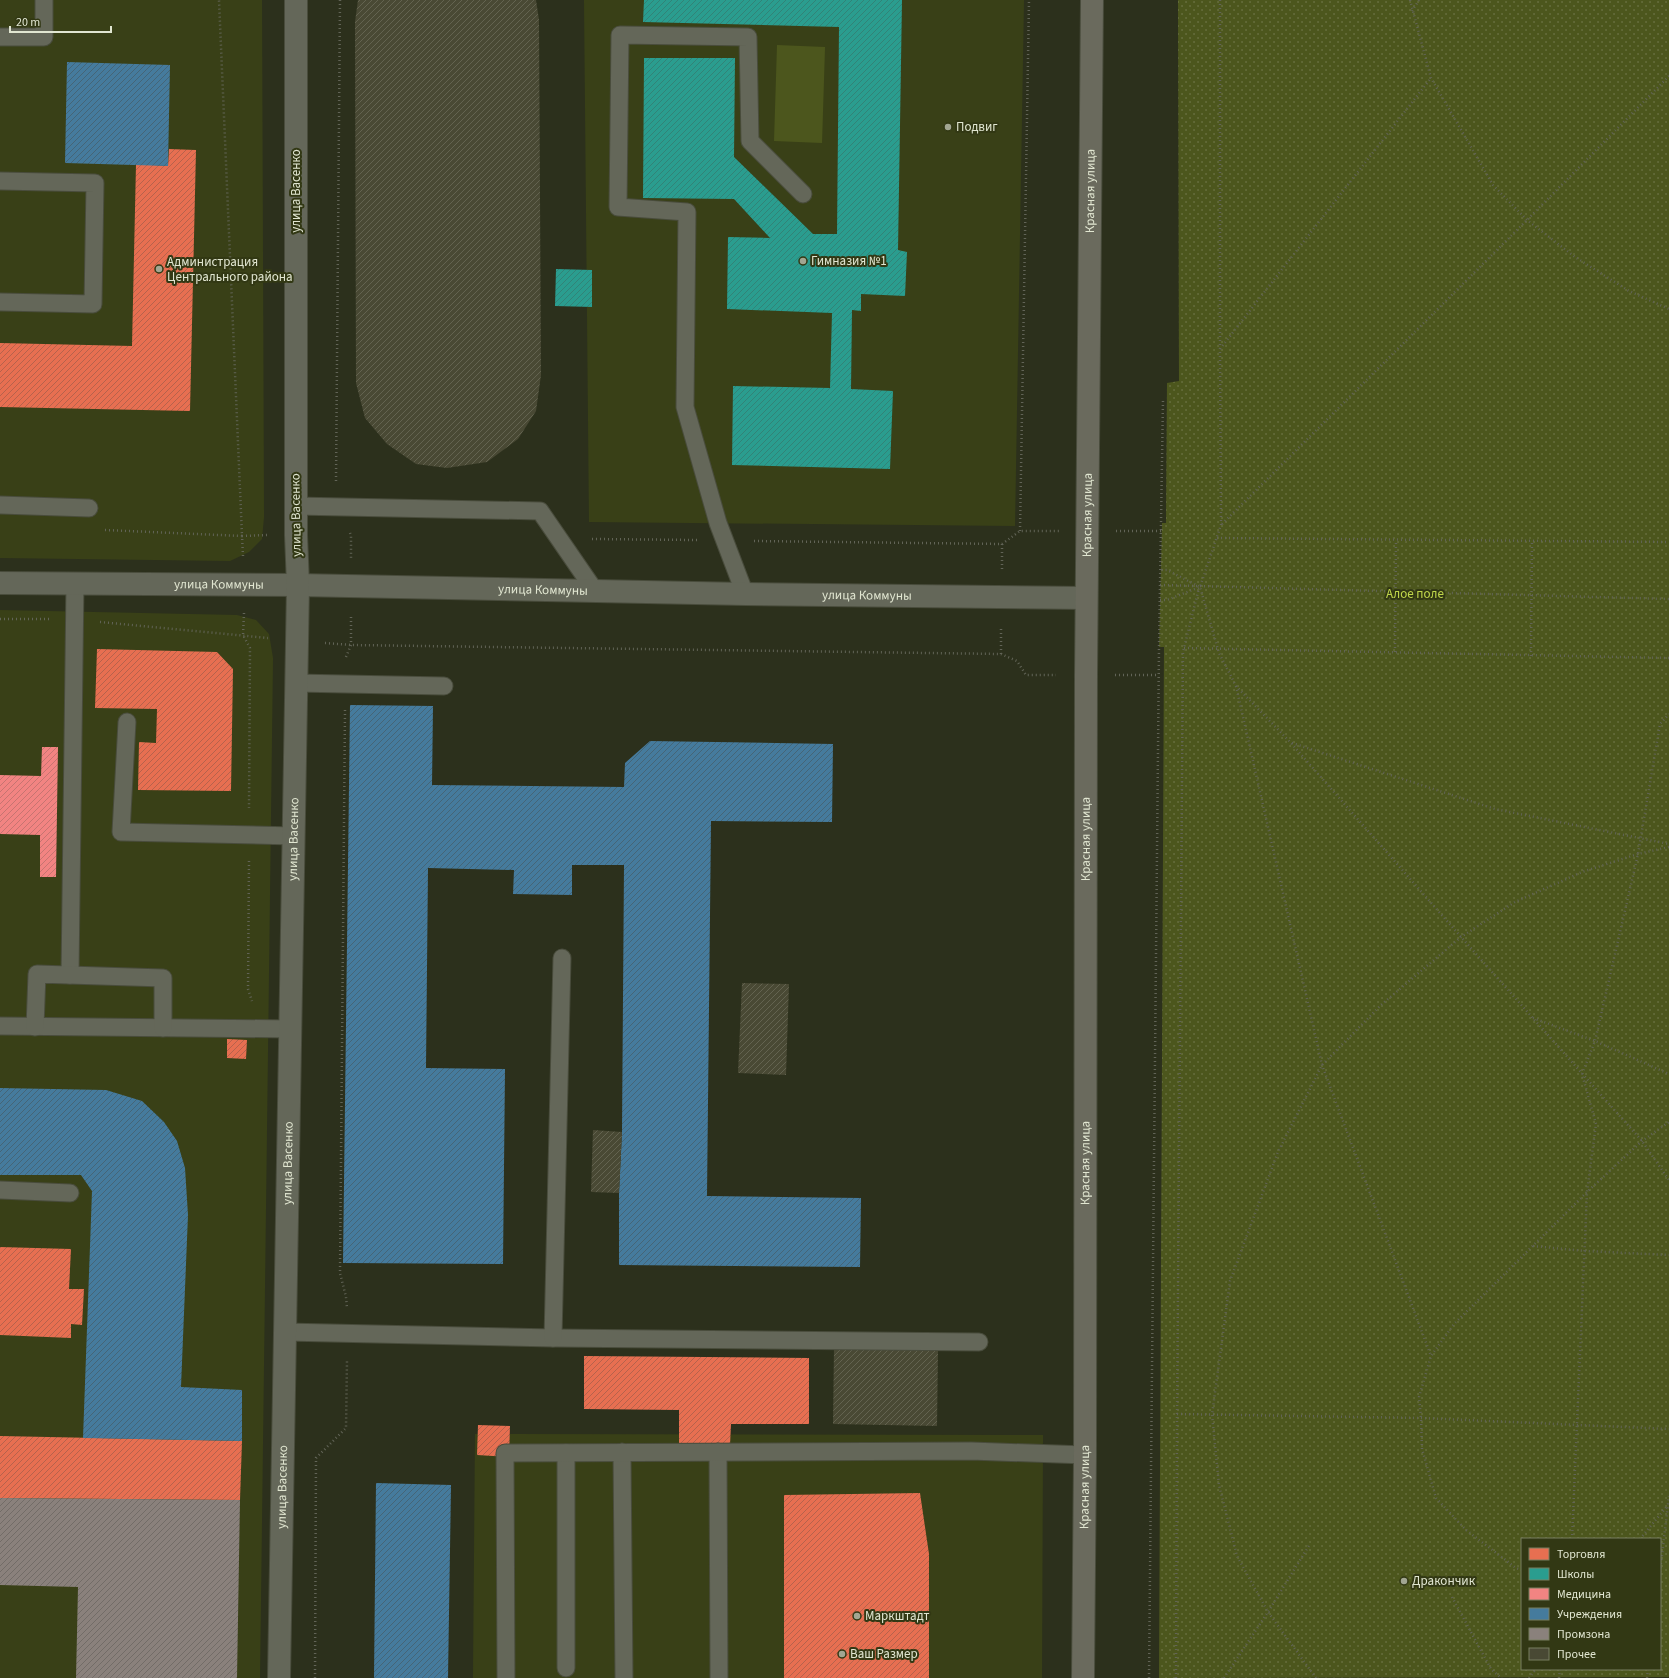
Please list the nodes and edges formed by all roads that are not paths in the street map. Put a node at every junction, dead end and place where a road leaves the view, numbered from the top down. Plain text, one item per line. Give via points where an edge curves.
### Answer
1 (44, 0) edge
2 (296, 0) edge
3 (1092, 0) edge
4 (0, 37) edge
5 (0, 181) edge
6 (803, 194) dead end
7 (0, 302) edge
8 (0, 505) edge
9 (296, 506) junction
10 (89, 508) dead end
11 (0, 583) edge
12 (75, 583) junction
13 (298, 585) junction
14 (595, 591) junction
15 (745, 594) junction
16 (1086, 598) junction
17 (296, 683) junction
18 (444, 686) dead end
19 (127, 722) dead end
20 (294, 836) junction
21 (562, 958) dead end
22 (70, 975) junction
23 (0, 1026) edge
24 (35, 1027) junction
25 (163, 1028) junction
26 (291, 1029) junction
27 (0, 1190) edge
28 (70, 1193) dead end
29 (285, 1332) junction
30 (553, 1338) junction
31 (979, 1342) dead end
32 (622, 1452) junction
33 (718, 1452) junction
34 (566, 1453) junction
35 (1085, 1455) junction
36 (566, 1668) dead end
37 (279, 1678) edge
38 (506, 1678) edge
39 (624, 1678) edge
40 (719, 1678) edge
41 (1083, 1678) edge

1 - 4 lane via 44,37
2 - 9 street, улица Васенко
3 - 16 main road, Красная улица
5 - 7 lane via 95,183 93,304
6 - 15 lane via 750,141 748,37 620,35 618,207 687,212 685,407 718,523
8 - 10 lane
9 - 13 street, улица Васенко
9 - 14 lane via 540,511
11 - 12 street, улица Коммуны
12 - 13 street, улица Коммуны
12 - 22 lane
13 - 14 street, улица Коммуны
13 - 17 street, улица Васенко
14 - 15 street, улица Коммуны
15 - 16 street, улица Коммуны
16 - 35 main road, Красная улица
17 - 18 lane
17 - 20 street, улица Васенко
19 - 20 lane via 120,832
20 - 26 street, улица Васенко
21 - 30 lane
22 - 24 lane via 37,974
22 - 25 lane via 163,978
23 - 24 lane
24 - 25 lane
25 - 26 lane
26 - 29 street, улица Васенко
27 - 28 lane
29 - 30 lane
29 - 37 street, улица Васенко
30 - 31 lane
32 - 33 lane
32 - 34 lane
32 - 39 lane
33 - 35 lane via 971,1451
33 - 40 lane
34 - 36 lane
34 - 38 lane via 505,1453
35 - 41 main road, Красная улица

